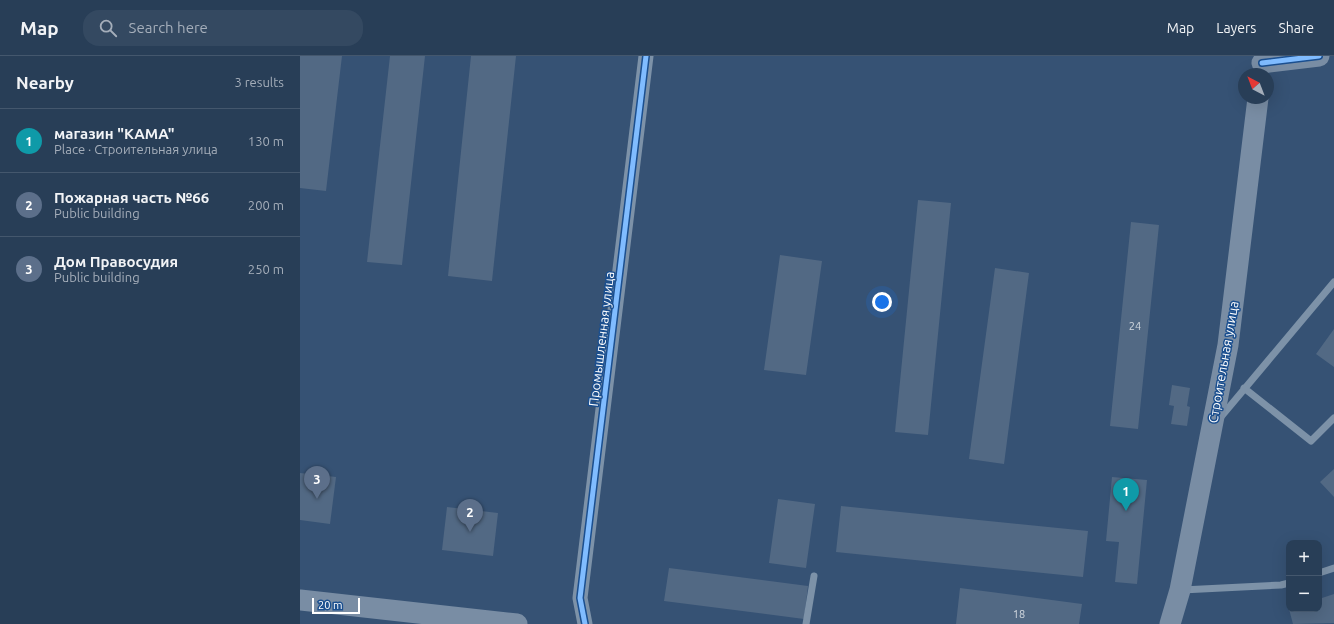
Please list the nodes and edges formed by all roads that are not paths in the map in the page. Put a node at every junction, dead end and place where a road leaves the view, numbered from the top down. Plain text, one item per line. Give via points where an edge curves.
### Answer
1 (646, 56) edge
2 (1319, 56) edge
3 (1262, 64) edge
4 (1257, 104) edge
5 (1334, 282) edge
6 (1244, 388) junction
7 (1334, 418) edge
8 (1212, 427) junction
9 (1334, 568) edge
10 (1322, 572) edge
11 (814, 576) dead end
12 (1286, 584) edge
13 (1180, 590) junction
14 (300, 600) edge
15 (517, 624) edge
16 (585, 624) edge
17 (806, 624) edge
18 (1170, 624) edge

1 - 16 street, Промышленная улица via 580,598
2 - 3 main road
4 - 8 main road, Строительная улица via 1228,346
5 - 6 lane
6 - 7 lane via 1311,441
6 - 8 lane
8 - 13 main road, Строительная улица
9 - 10 lane
11 - 17 lane
12 - 13 lane
13 - 18 main road, Строительная улица
14 - 15 main road

